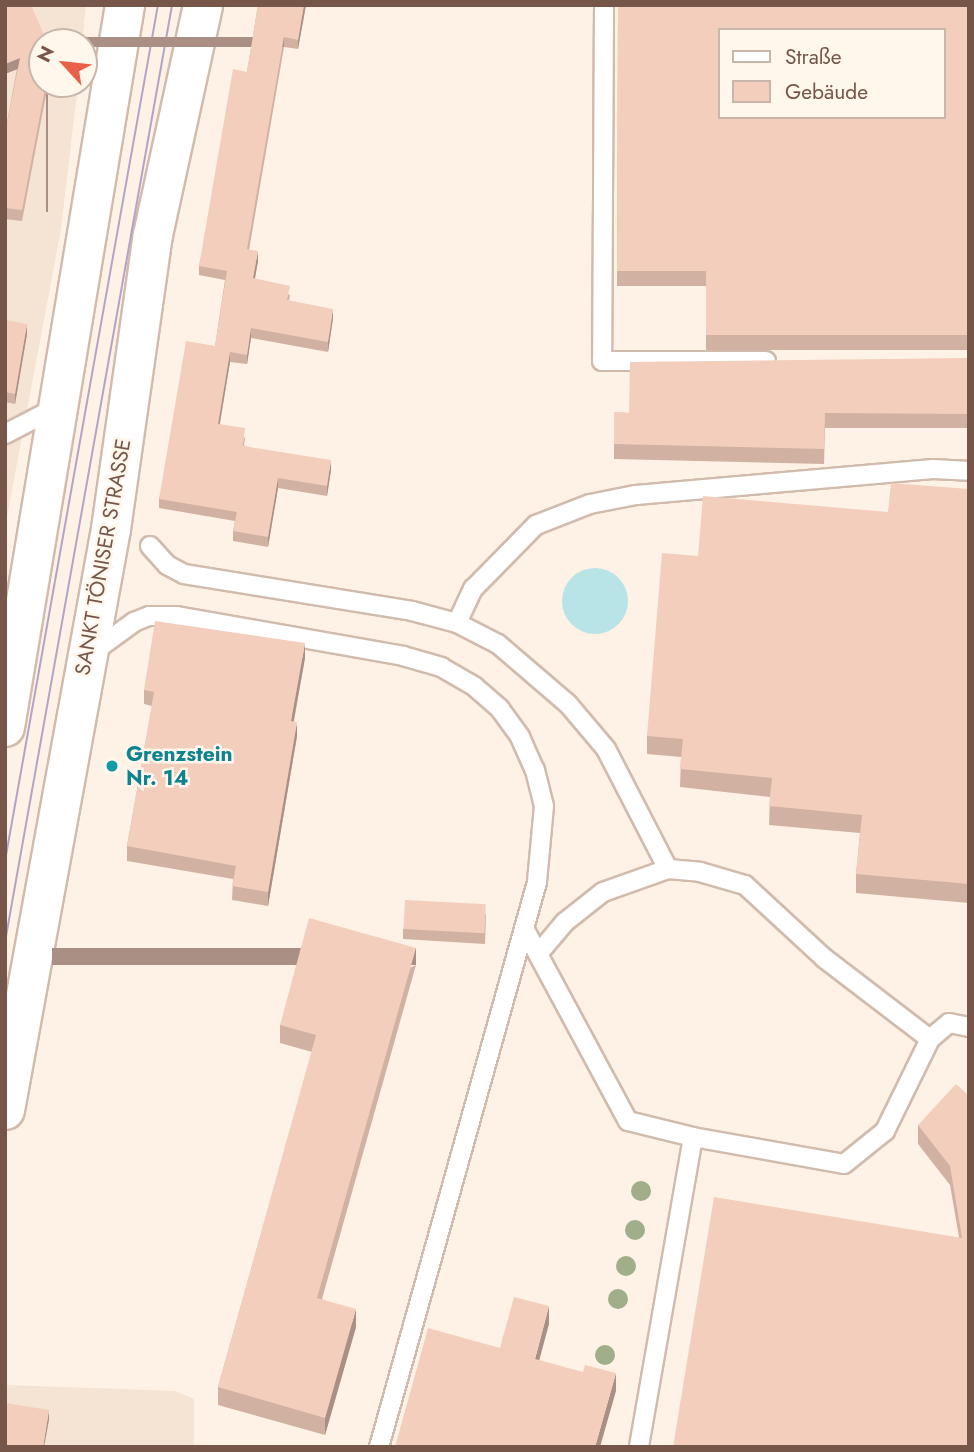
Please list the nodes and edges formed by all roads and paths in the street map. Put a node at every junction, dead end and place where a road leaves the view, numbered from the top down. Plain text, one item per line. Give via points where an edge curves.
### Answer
1 (125, 5) edge
2 (203, 5) edge
3 (604, 5) edge
4 (779, 361) edge
5 (60, 406) junction
6 (5, 434) edge
7 (969, 471) edge
8 (150, 546) dead end
9 (15, 608) edge
10 (457, 624) junction
11 (86, 660) junction
12 (5, 727) edge
13 (668, 869) junction
14 (525, 930) junction
15 (538, 954) junction
16 (969, 1027) edge
17 (930, 1039) junction
18 (5, 1110) edge
19 (693, 1137) junction
20 (379, 1447) edge
21 (639, 1447) edge

1 - 5 main road
2 - 11 main road, SANKT TÖNISER STRASSE via 153,235 111,529
3 - 4 lane via 602,361
5 - 6 lane
5 - 9 main road
7 - 10 lane via 933,469 650,493 590,504 536,525 473,589
8 - 10 lane via 167,565 184,574 362,603
9 - 12 main road
10 - 13 lane via 499,644 568,704 606,749
11 - 14 lane via 134,622 149,616 177,616 403,656 441,667 475,687 500,709 520,737 544,806 544,835
11 - 18 main road, SANKT TÖNISER STRASSE
13 - 15 lane via 603,892 565,922
13 - 17 lane via 745,885 824,958
14 - 15 lane
14 - 20 lane
15 - 19 lane via 628,1121
16 - 17 lane via 949,1023
17 - 19 lane via 885,1130 844,1164
19 - 21 lane

